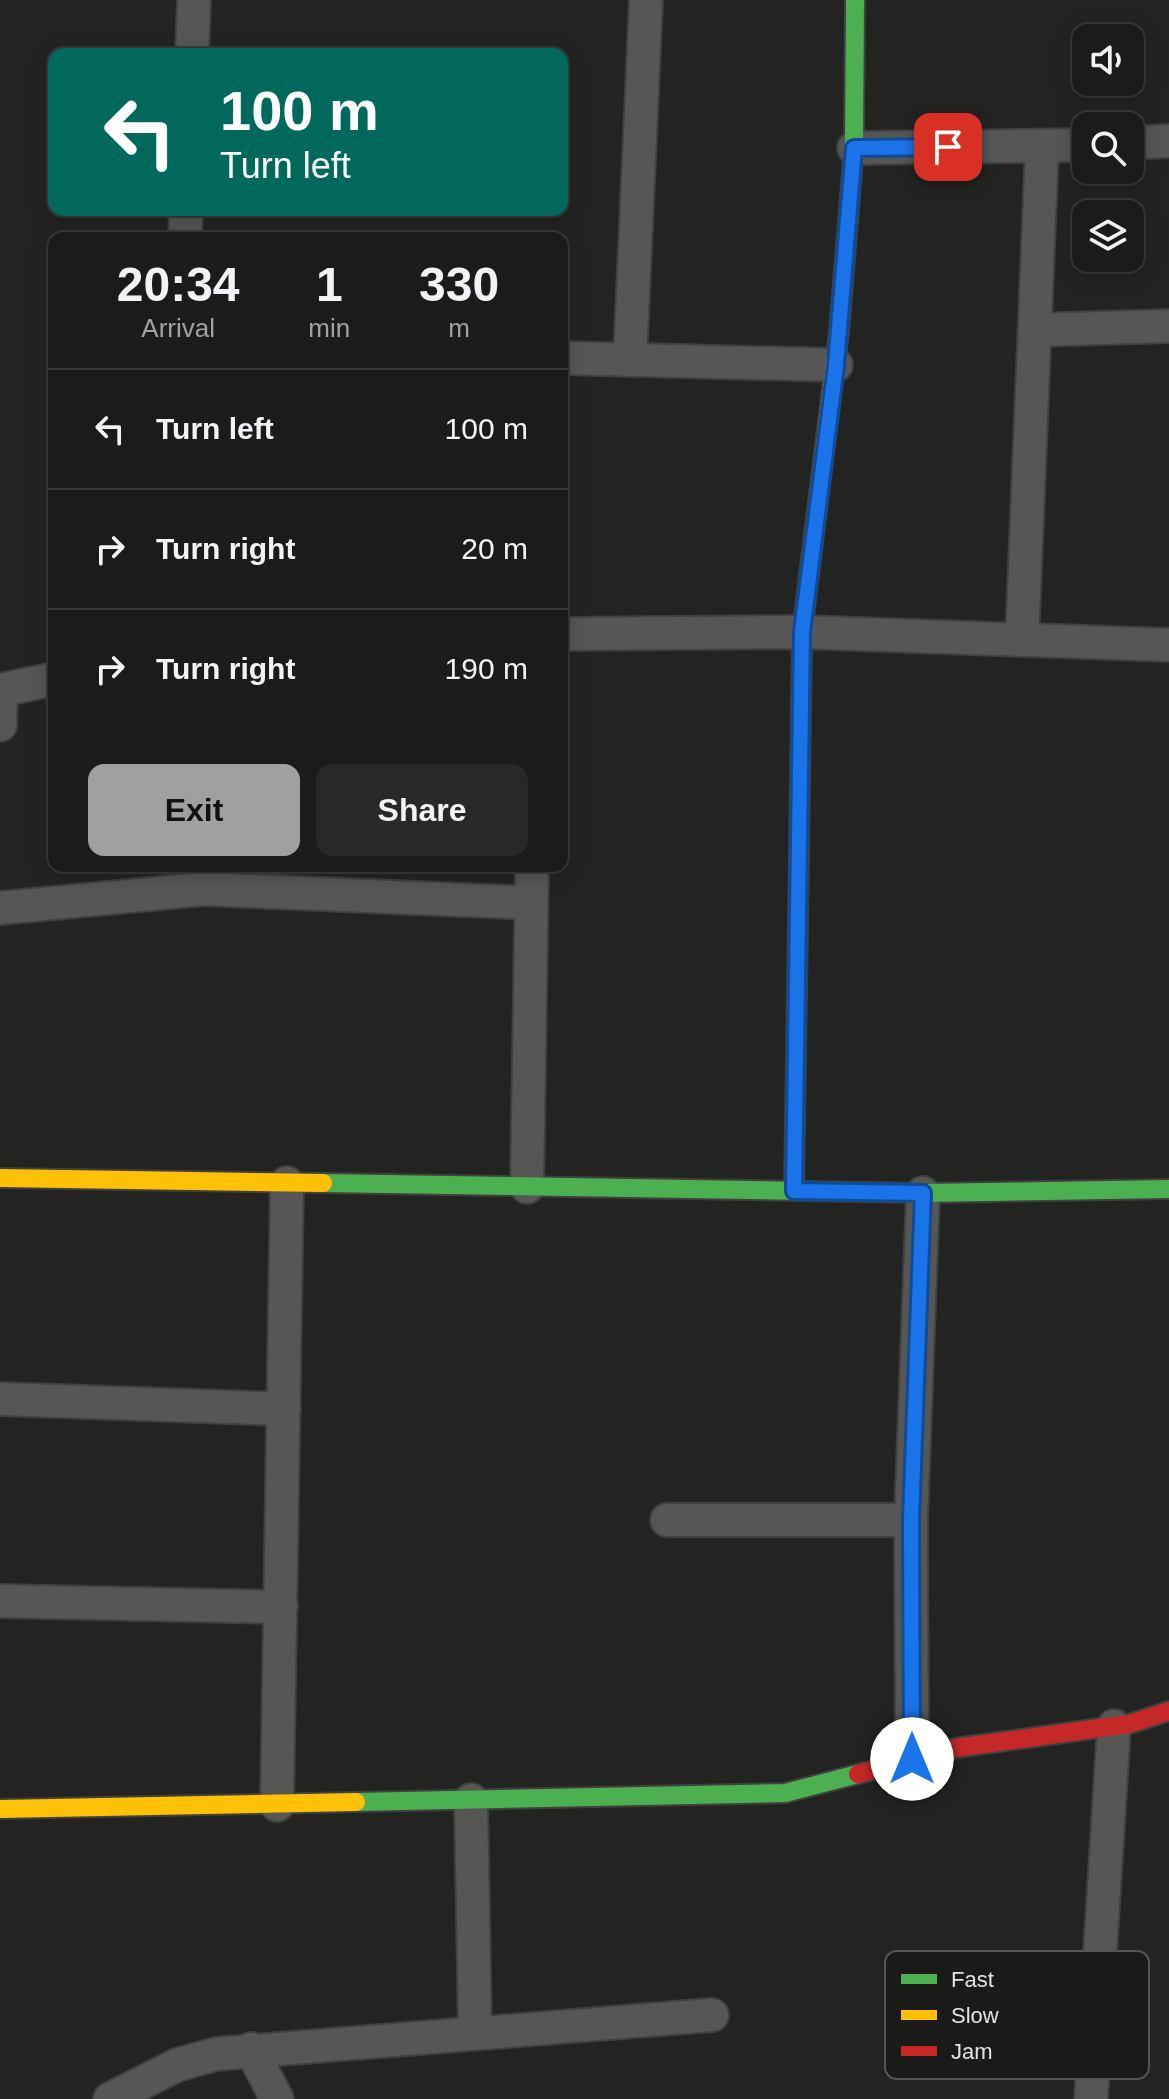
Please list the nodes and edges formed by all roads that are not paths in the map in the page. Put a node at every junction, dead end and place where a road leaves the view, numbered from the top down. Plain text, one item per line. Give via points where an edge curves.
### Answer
1 (194, 0) edge
2 (646, 0) edge
3 (855, 0) edge
4 (192, 48) edge
5 (1169, 141) edge
6 (1144, 142) edge
7 (1072, 146) edge
8 (1042, 147) junction
9 (854, 148) junction
10 (1169, 326) edge
11 (1035, 330) junction
12 (568, 358) edge
13 (630, 360) junction
14 (836, 365) junction
15 (802, 632) junction
16 (568, 634) edge
17 (1022, 640) junction
18 (1169, 645) edge
19 (48, 680) edge
20 (1, 690) edge
21 (0, 725) edge
22 (532, 872) edge
23 (531, 903) junction
24 (0, 908) edge
25 (0, 1178) edge
26 (287, 1183) junction
27 (527, 1187) junction
28 (1169, 1189) edge
29 (794, 1191) junction
30 (923, 1193) junction
31 (0, 1399) edge
32 (284, 1409) junction
33 (667, 1520) dead end
34 (911, 1520) junction
35 (0, 1601) edge
36 (281, 1607) junction
37 (1169, 1711) edge
38 (1114, 1726) junction
39 (912, 1759) junction
40 (471, 1800) junction
41 (277, 1805) junction
42 (0, 1809) edge
43 (1100, 1951) edge
44 (712, 2015) dead end
45 (475, 2033) junction
46 (251, 2049) junction
47 (1092, 2079) edge
48 (110, 2099) edge
49 (277, 2099) edge
50 (1091, 2099) edge

1 - 4 street
2 - 13 street
3 - 9 street
5 - 6 street
7 - 8 street
8 - 9 street
8 - 11 street
9 - 14 street
10 - 11 street
11 - 17 street
12 - 13 street
13 - 14 street
14 - 15 street
15 - 16 street
15 - 17 street
15 - 29 street
17 - 18 street
19 - 20 street
20 - 21 street
22 - 23 street
23 - 24 street via 204,889
23 - 27 street
25 - 26 street
26 - 27 street
26 - 32 street
27 - 29 street
28 - 30 street
29 - 30 street
30 - 34 street
31 - 32 street
32 - 36 street
33 - 34 street
34 - 39 street
35 - 36 street
36 - 41 street
37 - 38 street
38 - 39 street
38 - 43 street
39 - 40 street via 785,1793
40 - 41 street
40 - 45 street
41 - 42 street
44 - 45 street
45 - 46 street
46 - 48 street via 177,2065
46 - 49 street
47 - 50 street

